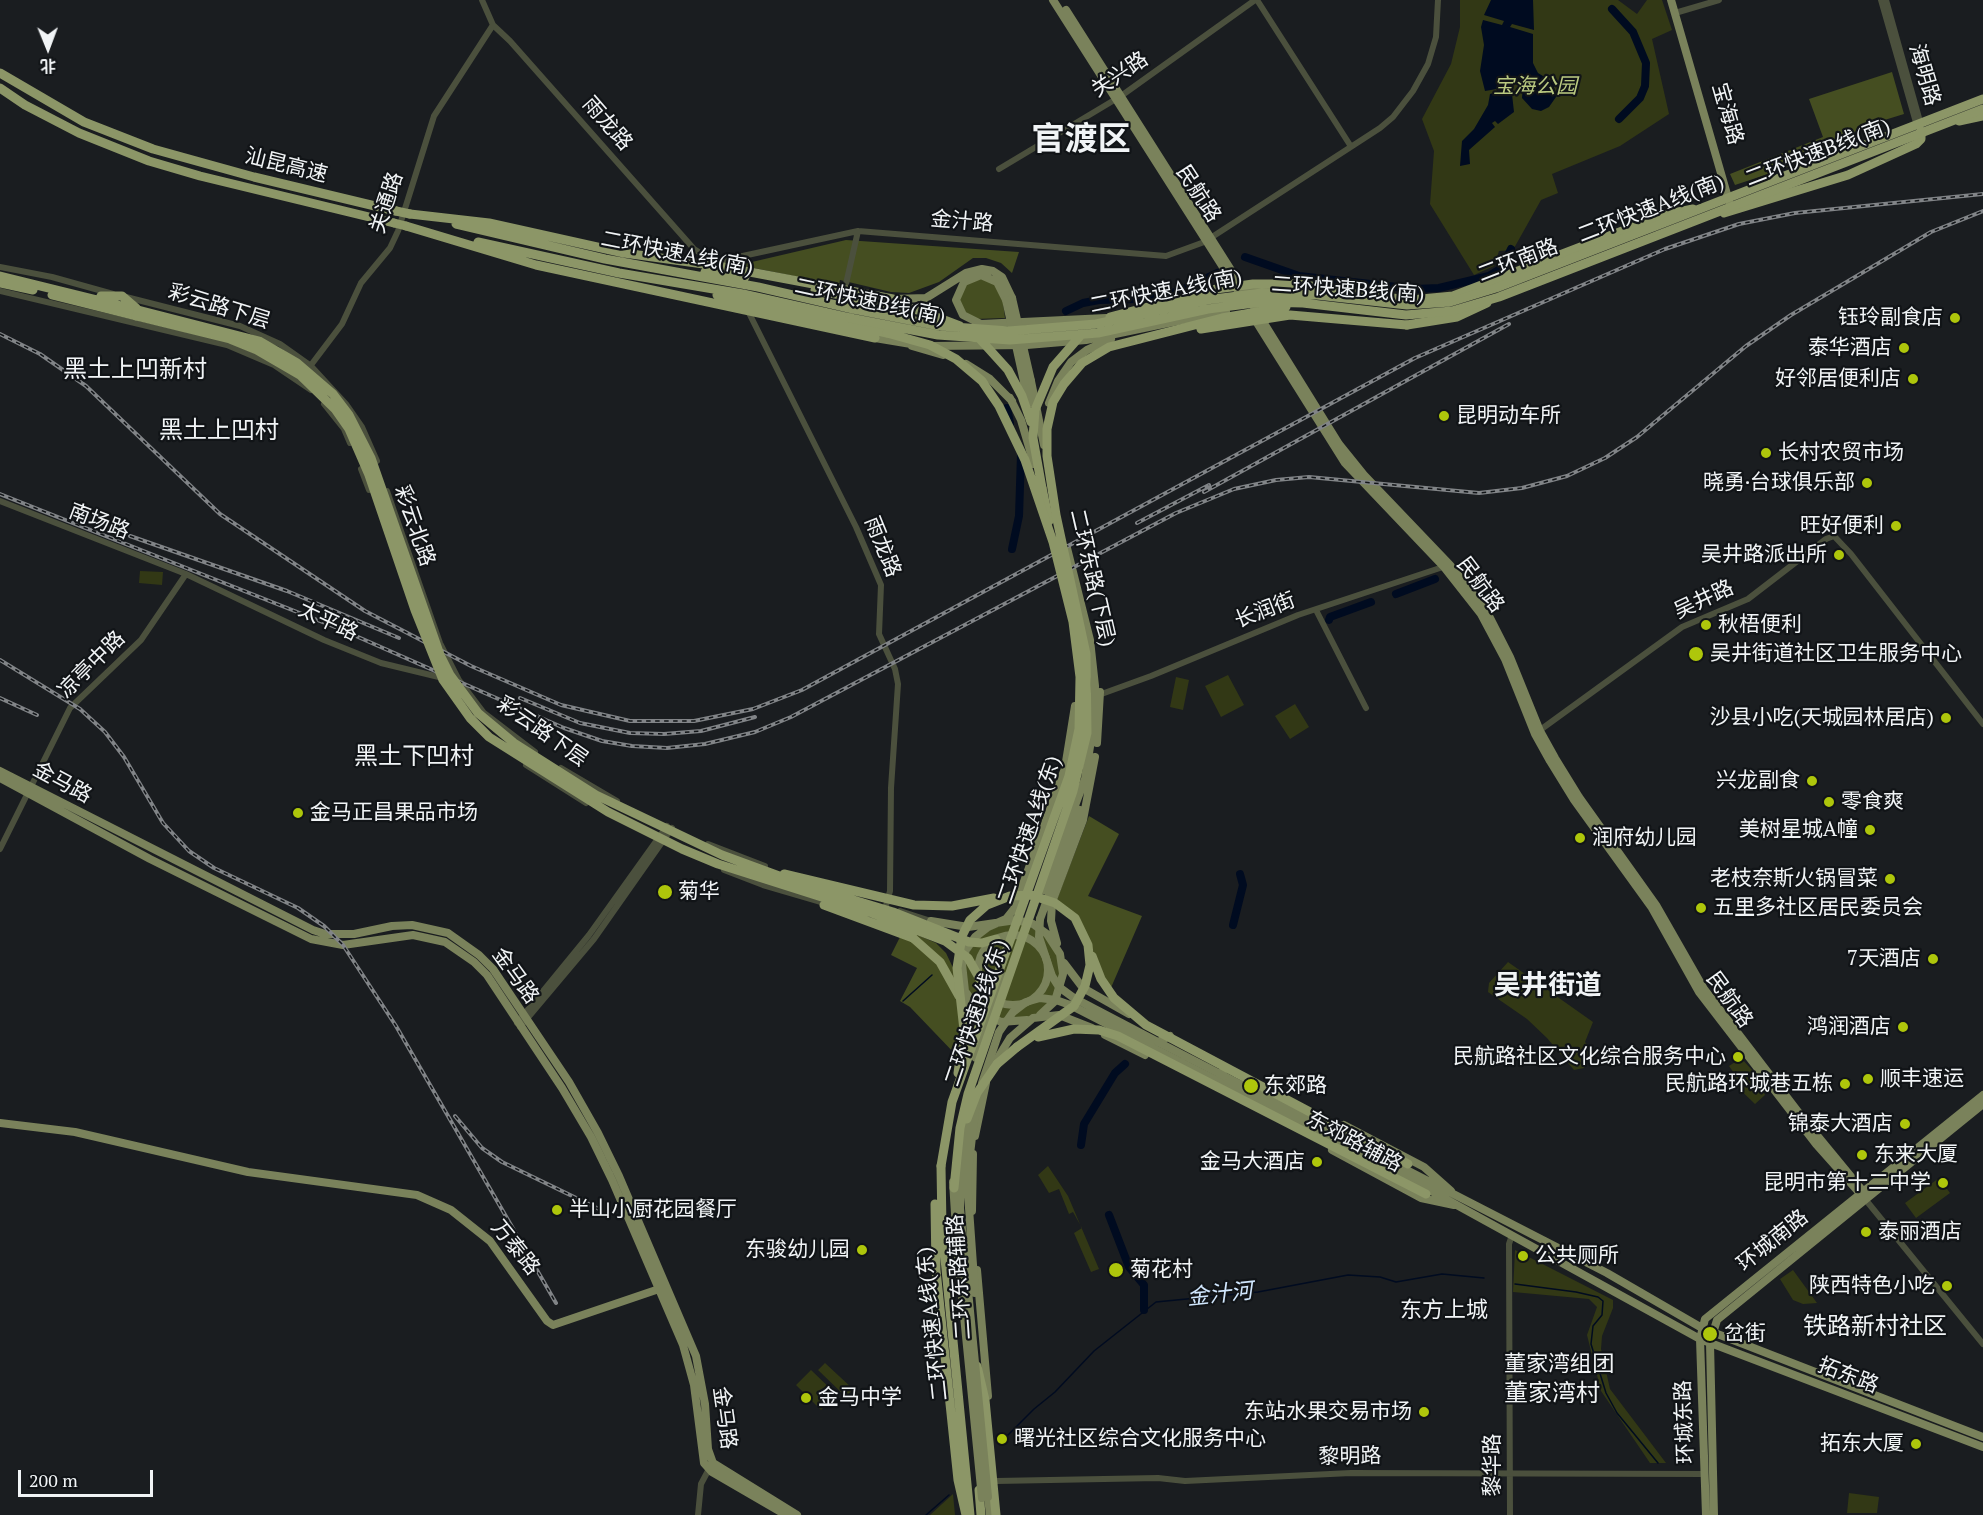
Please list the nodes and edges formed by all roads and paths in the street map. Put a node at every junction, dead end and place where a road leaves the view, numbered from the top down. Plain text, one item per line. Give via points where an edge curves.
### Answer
1 (482, 0) edge
2 (1053, 0) edge
3 (1059, 0) edge
4 (1256, 0) edge
5 (1438, 0) edge
6 (1671, 0) edge
7 (1676, 0) edge
8 (1719, 0) edge
9 (1881, 0) edge
10 (1886, 0) edge
11 (1677, 12) junction
12 (492, 25) junction
13 (0, 73) edge
14 (0, 88) edge
15 (1909, 92) junction
16 (1119, 98) junction
17 (1983, 100) edge
18 (1983, 108) edge
19 (1983, 116) edge
20 (1922, 128) junction
21 (1350, 145) junction
22 (999, 169) dead end
23 (1731, 201) junction
24 (410, 214) junction
25 (406, 226) junction
26 (1677, 228) junction
27 (858, 231) junction
28 (1209, 239) junction
29 (578, 253) joint
30 (623, 263) junction
31 (715, 263) joint
32 (576, 264) joint
33 (0, 267) edge
34 (1521, 271) junction
35 (0, 276) edge
36 (636, 277) junction
37 (0, 282) edge
38 (846, 285) dead end
39 (815, 287) junction
40 (1241, 290) junction
41 (1514, 290) junction
42 (0, 291) edge
43 (1364, 295) junction
44 (87, 296) junction
45 (122, 296) junction
46 (1470, 297) junction
47 (893, 299) joint
48 (1009, 299) junction
49 (96, 306) junction
50 (1424, 306) junction
51 (825, 307) junction
52 (1251, 307) junction
53 (891, 309) joint
54 (137, 313) junction
55 (749, 313) dead end
56 (1415, 315) junction
57 (118, 318) junction
58 (1096, 320) junction
59 (1147, 328) junction
60 (875, 338) junction
61 (1101, 351) junction
62 (310, 366) junction
63 (298, 381) junction
64 (1010, 398) junction
65 (1051, 492) junction
66 (0, 501) edge
67 (1057, 538) junction
68 (1447, 566) junction
69 (186, 574) junction
70 (1316, 610) junction
71 (1085, 650) junction
72 (1089, 659) junction
73 (438, 676) junction
74 (461, 683) junction
75 (1098, 695) junction
76 (1366, 708) dead end
77 (1075, 714) junction
78 (1983, 724) edge
79 (1090, 728) junction
80 (1538, 733) junction
81 (1095, 757) junction
82 (0, 771) edge
83 (0, 778) edge
84 (30, 789) junction
85 (670, 827) junction
86 (660, 841) junction
87 (0, 849) edge
88 (745, 869) junction
89 (1021, 895) junction
90 (886, 907) junction
91 (882, 921) junction
92 (931, 921) joint
93 (997, 923) junction
94 (930, 937) joint
95 (996, 939) junction
96 (1088, 945) junction
97 (1060, 954) junction
98 (1047, 962) junction
99 (981, 981) junction
100 (963, 985) junction
101 (1029, 1001) junction
102 (1072, 1001) junction
103 (962, 1003) junction
104 (1033, 1018) junction
105 (522, 1022) junction
106 (1170, 1036) junction
107 (1157, 1045) junction
108 (1017, 1047) junction
109 (1210, 1056) junction
110 (1224, 1076) junction
111 (1983, 1095) edge
112 (952, 1102) junction
113 (971, 1102) junction
114 (1983, 1104) edge
115 (0, 1121) edge
116 (971, 1132) junction
117 (1408, 1164) joint
118 (961, 1165) junction
119 (955, 1177) junction
120 (940, 1184) junction
121 (1426, 1194) joint
122 (1865, 1195) junction
123 (1463, 1204) junction
124 (1512, 1235) junction
125 (959, 1283) junction
126 (658, 1287) junction
127 (1701, 1328) junction
128 (1712, 1333) junction
129 (982, 1338) junction
130 (1700, 1339) junction
131 (1983, 1339) edge
132 (1710, 1343) junction
133 (1983, 1344) edge
134 (1983, 1437) edge
135 (1983, 1447) edge
136 (711, 1466) junction
137 (1510, 1472) junction
138 (1705, 1474) junction
139 (996, 1481) junction
140 (698, 1515) edge
141 (786, 1515) edge
142 (797, 1515) edge
143 (966, 1515) edge
144 (971, 1515) edge
145 (982, 1515) edge
146 (990, 1515) edge
147 (998, 1515) edge
148 (1510, 1515) edge
149 (1706, 1515) edge
150 (1714, 1515) edge

1 - 12 street, 雨龙路
2 - 16 main road, 民航路
3 - 16 main road, 民航路
4 - 16 street, 关兴路
4 - 21 street
5 - 21 street, 金汁路 via 1432,52 1413,91 1380,128
6 - 11 main road, 宝海路
7 - 11 main road, 宝海路
8 - 11 street
9 - 15 street, 海明路
10 - 15 street, 海明路
11 - 23 main road, 宝海路
12 - 31 street, 雨龙路 via 694,249
12 - 62 street, 关通路 via 434,116 390,248 361,283 342,324
13 - 24 highway, 汕昆高速, bridge via 84,122 153,149
14 - 25 highway, 汕昆高速, bridge via 79,133 148,161
15 - 20 street, 海明路
16 - 22 street, 关兴路
16 - 28 main road, 民航路
17 - 20 main road, 二环南路
17 - 46 highway, 二环快速A线(南), bridge
18 - 20 highway, 二环快速B线(南), bridge
19 - 20 highway, bridge
20 - 23 main road, 二环南路
20 - 26 highway, 二环快速B线(南), bridge
20 - 26 highway, bridge via 1921,140 1914,145 1831,181
21 - 28 street, 金汁路
23 - 34 highway via 1656,218
23 - 40 main road, 二环南路 via 1450,304 1398,306 1289,289
23 - 41 main road, 二环南路
24 - 29 highway, 汕昆高速
24 - 39 highway via 489,223 624,253 718,266
25 - 32 highway, 汕昆高速
25 - 60 highway via 528,263
26 - 56 highway, 二环快速B线(南), bridge via 1479,304
27 - 28 street, 金汁路 via 1166,256
27 - 31 street, 金汁路
27 - 38 street
28 - 40 main road, 民航路
29 - 30 highway, 二环快速A线(南)
30 - 39 highway
30 - 51 highway, 二环快速A线(南)
32 - 36 highway, 二环快速B线(南)
33 - 45 street, 彩云路下层
34 - 43 highway, bridge via 1470,291 1436,299
34 - 46 highway, bridge
35 - 44 highway, 彩云北路
36 - 51 highway, 二环快速B线(南)
36 - 67 highway, bridge via 921,342 943,351 969,368 987,387 1011,429
37 - 49 highway, 彩云北路
39 - 47 highway
39 - 53 highway via 847,292
39 - 67 highway, bridge via 937,315 970,332 991,349 1026,403
40 - 52 main road, 民航路
40 - 58 main road, 二环南路
41 - 52 main road, 二环南路 via 1462,308 1433,313 1300,302
41 - 61 highway, bridge via 1461,315 1407,325 1278,315 1129,342
42 - 57 street, 彩云路下层
43 - 50 highway, bridge
43 - 67 highway, bridge via 1292,284 1234,286 1126,312 1086,331 1050,372 1034,419 1035,456
44 - 45 highway
44 - 54 highway, 彩云北路
45 - 54 highway
45 - 62 street, 彩云路下层 via 240,326 280,344
46 - 50 highway, 二环快速A线(南), bridge
47 - 48 main road via 926,298 966,273 982,269 1002,277
48 - 58 main road, 二环南路 via 995,280 978,275 962,284 956,300 963,315 977,323
48 - 65 main road, bridge
49 - 54 highway, 彩云北路
49 - 57 highway
50 - 51 highway, 二环快速A线(南), bridge via 1262,293 1206,300 1090,325 992,331
51 - 56 highway, 二环快速B线(南), bridge via 921,333 992,340 1098,333 1208,309 1262,302
52 - 59 main road, 二环南路
52 - 68 main road, 民航路 via 1339,444
53 - 58 main road via 930,323 988,329 1040,329
54 - 57 highway
54 - 88 highway, 彩云北路, bridge via 259,341 316,377 349,414 362,437 440,655 462,695 493,727 540,762 596,795
55 - 90 street, 雨龙路 via 856,526 881,585 879,634 898,684 890,891
56 - 61 highway, bridge via 1279,308 1210,320
57 - 63 street, 彩云路下层 via 251,354
59 - 60 main road via 1079,341 1010,345 928,345
59 - 65 main road via 1087,350 1071,362 1058,381 1046,428
60 - 64 main road via 962,362 990,379
61 - 67 highway, bridge via 1068,378 1049,415 1046,449
62 - 63 street, 关通路
62 - 74 street, 彩云路下层 via 346,404 372,448 440,643
63 - 73 street, 彩云路下层 via 330,411 353,449
64 - 65 main road via 1028,428
64 - 77 main road via 1028,440 1069,617
65 - 71 main road, 二环东路(下层)
65 - 72 main road, 二环东路(下层) via 1086,620
66 - 69 street, 南场路
67 - 112 highway, 二环快速A线(东), bridge via 1079,667 1076,752 1047,843
67 - 119 highway, 二环快速B线(东), bridge via 1086,654 1086,737 1073,791 968,1094
68 - 70 street, 长润街
68 - 80 main road, 民航路 via 1469,587 1498,631
69 - 73 street, 太平路 via 324,640 381,663
69 - 84 street, 凉亭中路 via 141,640 70,708
70 - 75 street, 长润街
70 - 76 street
71 - 72 main road, 二环东路(下层)
71 - 77 main road via 1086,674
72 - 75 main road
72 - 79 main road, 二环东路(下层)
73 - 74 street, 太平路
73 - 86 street, 彩云路下层 via 485,737 569,794
74 - 85 street, 彩云路下层 via 484,713 539,755
75 - 79 main road, 二环东路(下层)
75 - 81 main road
77 - 93 main road via 1063,777 1015,905 1009,916
78 - 80 street, 吴井路 via 1834,536 1748,599 1682,627
79 - 113 main road, 二环东路(下层), bridge via 1083,785 999,1011
79 - 145 main road, 二环东路(下层), bridge via 1076,783 987,1025 958,1133 954,1209
80 - 122 main road, 民航路 via 1656,905 1704,988
81 - 97 main road via 1083,820 1054,896 1051,921
81 - 98 main road, bridge via 1076,824 1039,924
82 - 84 main road, 金马路
83 - 84 main road, 金马路
84 - 87 street, 凉亭中路
84 - 105 main road, 金马路 via 150,859 311,939 343,945 412,935 445,942 487,975
85 - 86 street
85 - 90 street, 彩云路下层 via 810,883
86 - 91 street, 彩云路下层 via 756,883
86 - 105 street via 594,939
88 - 89 highway, bridge via 914,905 952,906
88 - 95 highway, bridge via 893,912 969,942
88 - 99 highway, bridge via 945,941 968,957
88 - 103 highway, bridge via 913,938 940,962
89 - 96 highway, bridge via 1043,898 1064,908 1078,922
89 - 103 highway, bridge via 987,905 965,928 957,959
90 - 91 street, 雨龙路
90 - 92 street, 彩云路下层
91 - 94 street, 彩云路下层
92 - 93 main road via 968,927
93 - 97 main road via 1016,920 1033,924 1047,934
93 - 100 main road via 981,932 966,950
94 - 100 main road via 954,954
95 - 98 main road, bridge via 1028,939 1042,951
95 - 99 main road, bridge via 980,956
96 - 108 highway, bridge via 1090,970 1079,999 1059,1019
96 - 117 highway, bridge via 1107,988 1121,1006 1146,1025
97 - 104 main road via 1064,974 1058,994 1046,1011
97 - 106 main road, 东郊路辅路 via 1075,980 1093,995
98 - 101 main road, bridge via 1045,987
98 - 102 main road, bridge via 1056,984
99 - 101 main road, bridge via 998,1000 1014,1004
100 - 104 main road via 973,1004 992,1019 1011,1023
100 - 144 main road, 二环东路辅路 via 969,1021 965,1056 946,1134 942,1196
101 - 102 main road, bridge
101 - 116 main road, bridge via 1012,1012 1001,1027 982,1081
102 - 107 main road
103 - 112 highway, bridge via 964,1037
104 - 123 main road, 东郊路辅路 via 1055,1014 1072,1019 1421,1198
104 - 129 main road, 二环东路辅路 via 1006,1042 988,1077 974,1146 973,1225
105 - 126 main road, 金马路 via 591,1137
105 - 136 main road, 金马路 via 568,1082 598,1133 674,1304 696,1356
106 - 107 main road
106 - 109 main road, 东郊路辅路
107 - 110 main road, bridge
107 - 123 main road
108 - 119 highway, bridge via 992,1070 977,1093
108 - 121 highway, bridge via 1063,1030 1109,1033
109 - 110 main road
109 - 123 main road, 东郊路辅路 via 1417,1163
110 - 123 main road
111 - 122 main road, 环城南路 via 1936,1130
112 - 120 highway, 二环快速A线(东), bridge
113 - 116 main road, bridge
113 - 118 main road, 二环东路(下层), bridge
114 - 122 main road, 环城南路
115 - 126 main road, 万泰路 via 76,1128 259,1171 401,1188 453,1207 476,1223 498,1244 554,1321
116 - 118 main road, bridge
116 - 129 main road, bridge via 967,1198
117 - 123 main road
118 - 146 main road, 二环东路(下层), bridge via 961,1222
119 - 125 highway, 二环快速B线(东), bridge
120 - 143 highway via 935,1207 935,1255 958,1480
120 - 144 highway, 二环快速A线(东)
121 - 123 main road
122 - 127 main road, 环城南路 via 1710,1315
122 - 128 main road, 环城南路 via 1722,1315
122 - 131 street
122 - 133 street
123 - 124 main road
123 - 127 main road via 1607,1273
124 - 130 main road
124 - 137 street, 黎华路
125 - 145 highway, 二环快速B线(东), bridge
125 - 147 highway, bridge via 985,1400
126 - 136 main road, 金马路 via 688,1361 700,1449 704,1463
127 - 128 main road, 拓东路
127 - 130 main road, 环城东路
128 - 132 main road, 环城东路
128 - 134 main road, 拓东路
129 - 139 main road, 二环东路辅路
130 - 132 main road, 拓东路
130 - 138 main road, 环城东路
132 - 135 main road, 拓东路
132 - 150 main road, 环城东路
136 - 140 street via 701,1484
136 - 141 main road
136 - 142 main road
137 - 138 street, 黎明路
137 - 139 street, 黎明路 via 1311,1474 1185,1481
137 - 148 street, 黎华路
138 - 149 main road, 环城东路
139 - 147 main road, 二环东路辅路

